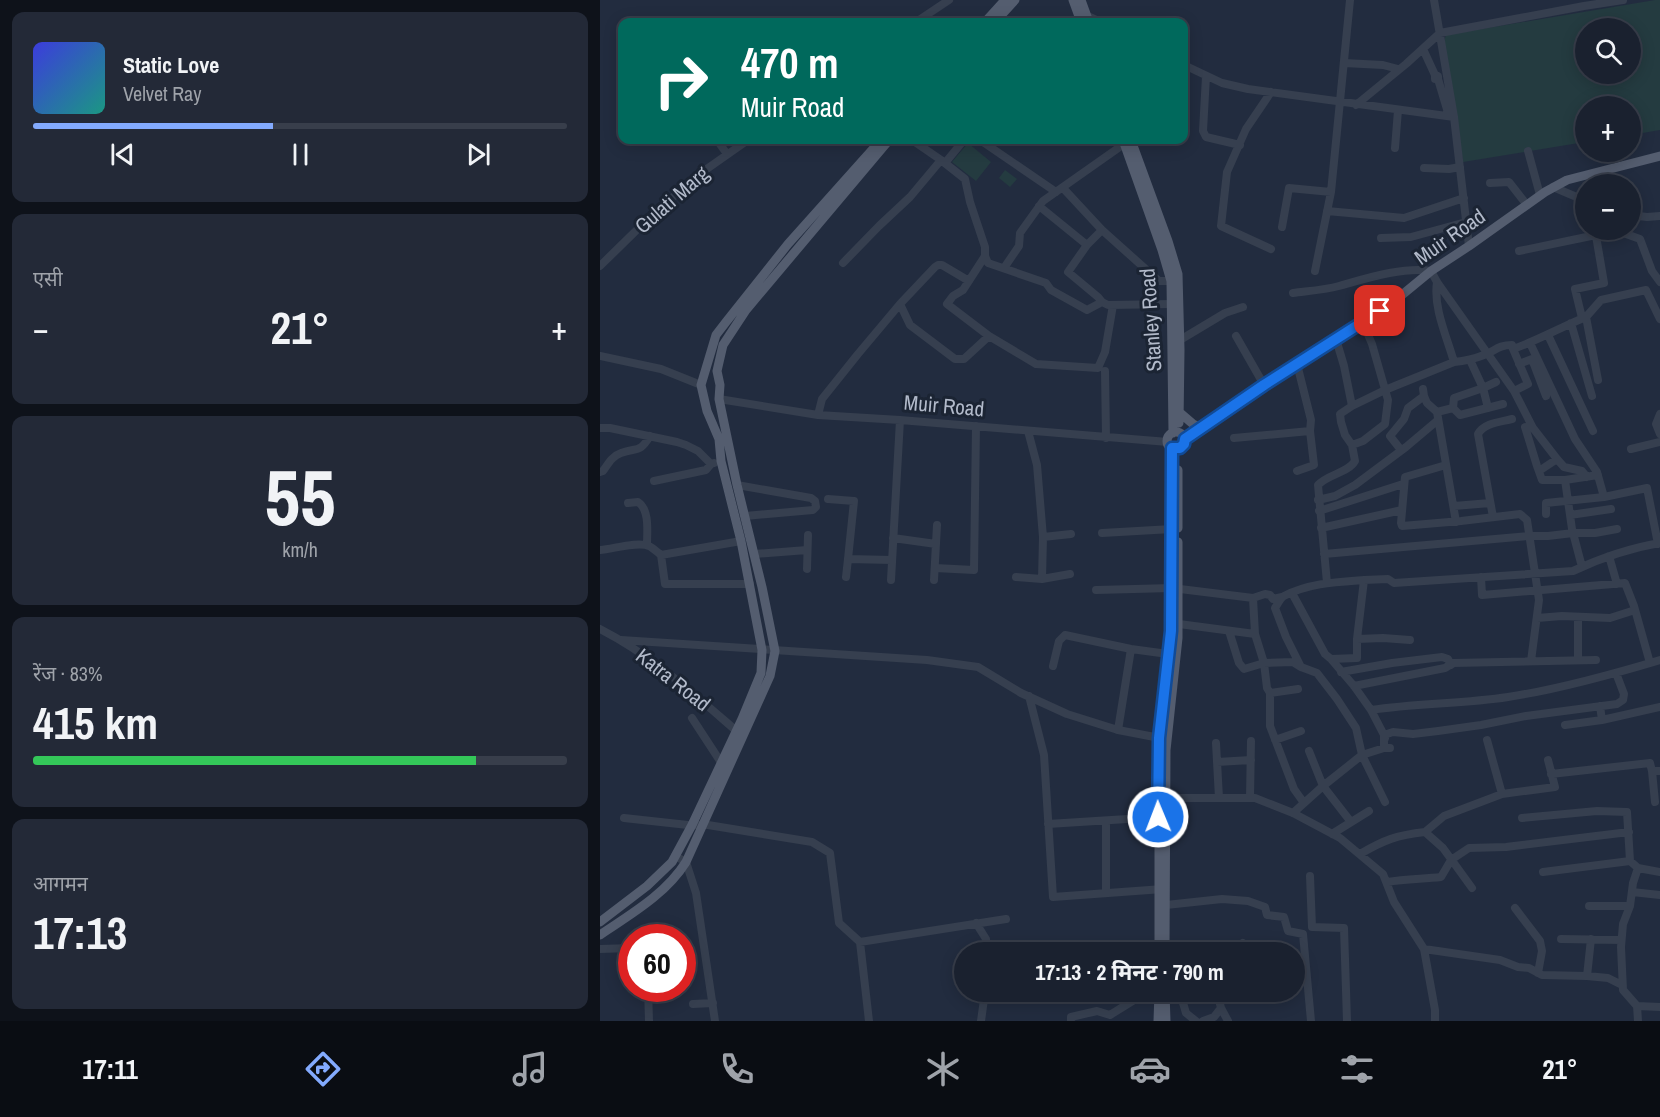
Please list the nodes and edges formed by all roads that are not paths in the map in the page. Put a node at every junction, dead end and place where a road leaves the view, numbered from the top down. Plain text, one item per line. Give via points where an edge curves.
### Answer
1 (949, 0) edge
2 (1005, 0) edge
3 (1015, 0) edge
4 (1073, 0) edge
5 (1081, 0) edge
6 (1350, 0) edge
7 (1434, 0) edge
8 (1623, 0) edge
9 (1583, 3) edge
10 (922, 18) edge
11 (989, 18) edge
12 (998, 18) edge
13 (1084, 18) edge
14 (1085, 18) edge
15 (1440, 33) junction
16 (1423, 48) junction
17 (1344, 63) junction
18 (1188, 67) edge
19 (1398, 69) junction
20 (1206, 75) junction
21 (1439, 76) junction
22 (1271, 92) junction
23 (1340, 102) junction
24 (1356, 105) junction
25 (1398, 110) junction
26 (1451, 117) junction
27 (720, 144) edge
28 (742, 144) edge
29 (877, 144) edge
30 (886, 144) edge
31 (918, 144) edge
32 (960, 144) edge
33 (986, 144) edge
34 (1122, 144) edge
35 (1127, 144) edge
36 (1127, 144) edge
37 (1240, 145) junction
38 (1395, 148) dead end
39 (1528, 152) dead end
40 (727, 154) junction
41 (1660, 156) edge
42 (943, 161) junction
43 (1424, 168) dead end
44 (1460, 168) junction
45 (1490, 183) dead end
46 (1553, 187) junction
47 (1060, 190) junction
48 (1331, 192) junction
49 (1540, 195) junction
50 (1575, 196) edge
51 (1464, 198) junction
52 (1527, 205) junction
53 (1039, 206) junction
54 (1328, 211) junction
55 (1641, 216) edge
56 (1660, 216) edge
57 (1466, 222) junction
58 (1282, 228) dead end
59 (1102, 230) junction
60 (1381, 237) dead end
61 (1575, 237) edge
62 (1597, 240) edge
63 (1641, 240) edge
64 (1087, 245) junction
65 (1469, 246) junction
66 (1271, 249) dead end
67 (1520, 251) dead end
68 (985, 256) junction
69 (843, 263) dead end
70 (600, 266) edge
71 (1004, 268) junction
72 (1656, 269) edge
73 (1315, 271) dead end
74 (1431, 271) junction
75 (1171, 280) junction
76 (969, 281) junction
77 (1437, 282) junction
78 (1660, 282) edge
79 (1293, 293) dead end
80 (1102, 302) junction
81 (900, 304) junction
82 (1172, 304) junction
83 (1113, 305) junction
84 (1243, 307) dead end
85 (1584, 318) junction
86 (1660, 319) edge
87 (1364, 323) junction
88 (1571, 323) junction
89 (1548, 335) junction
90 (989, 336) junction
91 (1236, 336) dead end
92 (1336, 339) junction
93 (1180, 340) junction
94 (1530, 343) junction
95 (1513, 349) junction
96 (1488, 354) junction
97 (600, 357) edge
98 (1470, 360) junction
99 (1454, 362) junction
100 (1298, 364) junction
101 (1519, 364) junction
102 (1105, 371) dead end
103 (718, 378) junction
104 (1598, 380) dead end
105 (702, 382) junction
106 (1496, 382) dead end
107 (1264, 385) junction
108 (1483, 388) junction
109 (1385, 390) junction
110 (1514, 391) junction
111 (1546, 396) dead end
112 (1592, 396) dead end
113 (720, 403) junction
114 (1503, 404) dead end
115 (705, 405) junction
116 (1352, 406) junction
117 (1453, 408) junction
118 (1488, 408) junction
119 (1179, 412) junction
120 (1660, 414) edge
121 (818, 415) junction
122 (1437, 416) junction
123 (1512, 419) dead end
124 (900, 420) junction
125 (976, 426) junction
126 (1525, 427) dead end
127 (600, 428) edge
128 (1201, 428) junction
129 (1028, 431) junction
130 (1310, 431) junction
131 (1593, 431) dead end
132 (1660, 434) edge
133 (1179, 435) junction
134 (650, 436) junction
135 (1106, 438) junction
136 (1234, 438) dead end
137 (1660, 442) edge
138 (1352, 445) junction
139 (1172, 446) junction
140 (1631, 449) dead end
141 (1401, 450) junction
142 (1557, 459) junction
143 (721, 461) junction
144 (711, 465) junction
145 (1446, 465) junction
146 (1297, 471) dead end
147 (1539, 471) junction
148 (600, 472) edge
149 (1598, 475) junction
150 (1587, 477) junction
151 (1565, 480) junction
152 (654, 481) dead end
153 (1403, 484) junction
154 (737, 485) junction
155 (1604, 497) junction
156 (828, 499) dead end
157 (1318, 500) junction
158 (1568, 500) junction
159 (628, 503) dead end
160 (1490, 503) junction
161 (1454, 506) junction
162 (1611, 509) dead end
163 (1402, 510) junction
164 (1319, 512) junction
165 (1546, 514) dead end
166 (1570, 515) junction
167 (745, 516) junction
168 (1493, 518) junction
169 (1456, 522) junction
170 (937, 525) dead end
171 (1321, 528) junction
172 (1617, 528) dead end
173 (1172, 529) junction
174 (1102, 533) dead end
175 (1573, 533) junction
176 (1071, 534) dead end
177 (808, 535) dead end
178 (1528, 536) junction
179 (1043, 537) junction
180 (893, 538) junction
181 (741, 541) junction
182 (1659, 543) edge
183 (936, 544) junction
184 (647, 545) junction
185 (600, 550) edge
186 (807, 550) junction
187 (754, 554) junction
188 (661, 555) junction
189 (1324, 555) junction
190 (1609, 556) junction
191 (849, 559) junction
192 (892, 560) junction
193 (1582, 567) junction
194 (935, 568) junction
195 (807, 569) dead end
196 (1535, 573) junction
197 (1070, 574) dead end
198 (846, 577) dead end
199 (1016, 577) dead end
200 (1481, 577) junction
201 (1042, 579) junction
202 (891, 580) dead end
203 (934, 580) dead end
204 (1364, 580) junction
205 (1327, 583) junction
206 (750, 584) junction
207 (1617, 584) junction
208 (1175, 588) junction
209 (1096, 590) dead end
210 (1539, 590) junction
211 (1292, 593) junction
212 (1282, 597) junction
213 (1253, 598) junction
214 (1635, 610) junction
215 (1578, 617) junction
216 (1538, 618) junction
217 (1179, 624) junction
218 (600, 629) edge
219 (1228, 631) junction
220 (1255, 634) junction
221 (1357, 639) junction
222 (621, 640) junction
223 (1410, 640) dead end
224 (1131, 649) junction
225 (762, 650) junction
226 (775, 651) junction
227 (1168, 654) junction
228 (1331, 659) junction
229 (1578, 660) junction
230 (1596, 660) dead end
231 (1660, 660) edge
232 (1531, 661) junction
233 (1264, 663) junction
234 (1650, 663) junction
235 (1451, 665) junction
236 (1053, 666) dead end
237 (1301, 667) junction
238 (1341, 672) junction
239 (1616, 674) junction
240 (1354, 686) junction
241 (1298, 689) dead end
242 (1270, 693) junction
243 (1029, 696) junction
244 (1600, 706) junction
245 (1660, 707) edge
246 (1371, 710) junction
247 (692, 718) dead end
248 (1602, 720) junction
249 (1565, 725) dead end
250 (1118, 730) junction
251 (1301, 731) dead end
252 (739, 733) junction
253 (1384, 735) junction
254 (1163, 739) junction
255 (1275, 740) junction
256 (1487, 740) dead end
257 (1251, 741) dead end
258 (1216, 743) dead end
259 (1309, 751) dead end
260 (1362, 755) junction
261 (1251, 760) junction
262 (1548, 760) dead end
263 (1217, 762) junction
264 (724, 766) junction
265 (1656, 771) edge
266 (1551, 774) junction
267 (1323, 786) junction
268 (1502, 794) junction
269 (1165, 798) junction
270 (1219, 798) junction
271 (1250, 798) junction
272 (1385, 802) dead end
273 (1655, 802) dead end
274 (1304, 803) junction
275 (1368, 811) dead end
276 (1293, 813) junction
277 (1158, 817) junction
278 (624, 818) dead end
279 (1522, 818) dead end
280 (1106, 821) junction
281 (1351, 822) junction
282 (1048, 824) junction
283 (697, 825) junction
284 (1425, 832) junction
285 (1629, 832) junction
286 (1332, 834) junction
287 (1360, 854) junction
288 (675, 856) junction
289 (1451, 860) junction
290 (686, 861) junction
291 (1630, 861) junction
292 (1638, 868) junction
293 (1543, 872) dead end
294 (1660, 872) edge
295 (1310, 876) dead end
296 (1387, 882) junction
297 (1472, 888) dead end
298 (1162, 889) junction
299 (1632, 892) junction
300 (1106, 893) junction
301 (1660, 895) edge
302 (1166, 905) junction
303 (1589, 906) dead end
304 (1630, 906) junction
305 (1515, 908) dead end
306 (1005, 919) dead end
307 (600, 922) edge
308 (976, 923) junction
309 (600, 935) edge
310 (1561, 939) dead end
311 (1592, 939) junction
312 (1621, 940) junction
313 (860, 942) junction
314 (986, 942) edge
315 (1159, 942) edge
316 (1165, 942) edge
317 (618, 948) edge
318 (600, 949) edge
319 (1424, 949) junction
320 (1538, 973) junction
321 (1587, 976) junction
322 (1622, 986) junction
323 (648, 1002) edge
324 (984, 1002) edge
325 (1131, 1002) edge
326 (1161, 1002) edge
327 (1164, 1002) edge
328 (1184, 1002) edge
329 (1220, 1002) edge
330 (712, 1003) junction
331 (693, 1004) dead end
332 (1637, 1006) junction
333 (1660, 1007) edge
334 (1221, 1008) junction
335 (649, 1021) edge
336 (715, 1021) edge
337 (869, 1021) edge
338 (981, 1021) edge
339 (1071, 1021) edge
340 (1158, 1021) edge
341 (1166, 1021) edge
342 (1196, 1021) edge
343 (1203, 1021) edge
344 (1227, 1021) edge
345 (1311, 1021) edge
346 (1347, 1021) edge
347 (1435, 1021) edge
348 (1638, 1021) edge

1 - 10 street
2 - 11 main road
3 - 12 main road
4 - 13 main road
5 - 14 main road
6 - 17 street
7 - 15 street
8 - 9 street
9 - 15 street
15 - 16 street
15 - 21 street
16 - 19 street
16 - 21 street
17 - 19 street
17 - 23 street
18 - 20 street
19 - 24 street
20 - 22 street via 1222,83
20 - 37 street via 1203,131 1206,136
21 - 26 street
22 - 23 street
22 - 37 street
23 - 24 street
23 - 48 street
24 - 25 street
25 - 26 street
25 - 38 street
26 - 44 street
27 - 40 street
28 - 40 street, Gulati Marg
29 - 105 main road via 788,244 716,335
30 - 103 main road via 746,310 723,345
31 - 42 street
32 - 42 street
33 - 47 street
34 - 47 street
35 - 75 main road, Stanley Road
36 - 93 main road, Stanley Road via 1174,257 1179,283
37 - 66 street via 1227,172 1221,226
39 - 49 street
40 - 70 street, Gulati Marg via 650,217
41 - 46 main road, Muir Road
42 - 68 street via 964,179
42 - 69 street
43 - 44 street
44 - 51 street
45 - 52 street via 1509,182
46 - 49 main road, Muir Road
46 - 50 street
47 - 53 street
47 - 59 street
48 - 54 street
48 - 58 street via 1289,188
49 - 52 main road, Muir Road
51 - 54 street via 1404,218
51 - 57 street
52 - 65 main road, Muir Road
53 - 64 street
53 - 71 street via 1020,233 1019,246
54 - 73 street
55 - 56 street
57 - 60 street via 1411,237
57 - 65 street
59 - 64 street
59 - 75 street via 1159,281
61 - 67 street
62 - 85 street via 1604,283 1575,289
63 - 72 street
64 - 80 street via 1068,272
65 - 74 main road, Muir Road
68 - 71 street via 988,262
68 - 76 street
71 - 80 street via 1046,283 1087,310
72 - 78 street
74 - 77 street
74 - 79 street via 1415,270
74 - 87 main road, Muir Road
75 - 82 main road, Stanley Road
76 - 81 street via 938,265
76 - 90 street via 947,304
77 - 96 street
77 - 99 street via 1439,311
80 - 83 street
81 - 90 street via 910,326 955,359 964,359
81 - 121 street via 822,399
82 - 83 street
82 - 133 main road, Stanley Road
83 - 90 street via 1106,352 1098,368 1036,364
84 - 93 street
85 - 86 street via 1601,300 1646,290
85 - 88 street
85 - 104 street
87 - 92 main road, Muir Road
87 - 109 street
88 - 89 street
88 - 112 street
89 - 94 street
89 - 131 street
91 - 107 street
92 - 100 main road, Muir Road
92 - 116 street
93 - 119 main road, Stanley Road
94 - 95 street
94 - 149 street via 1575,439
95 - 96 street via 1507,345
95 - 101 street
96 - 98 street
96 - 110 street
97 - 105 street
98 - 99 street
98 - 108 street
99 - 109 street
100 - 107 main road, Muir Road
100 - 130 street
101 - 110 street via 1528,384
101 - 111 street via 1532,359
102 - 135 street
103 - 105 main road via 714,374
103 - 113 main road
105 - 115 main road
106 - 108 street
107 - 128 main road, Muir Road
108 - 117 street via 1454,398
108 - 118 street
109 - 116 street
109 - 138 street via 1385,424
110 - 142 street via 1533,428
113 - 115 main road via 709,409
113 - 121 street, Muir Road
113 - 154 main road
114 - 118 street
115 - 143 main road via 718,439
116 - 138 street via 1340,414
117 - 118 street via 1460,415
117 - 122 street
119 - 128 main road
119 - 133 main road, Stanley Road
120 - 132 street via 1656,424
121 - 124 street, Muir Road
122 - 141 street
122 - 141 street via 1423,392 1390,436
122 - 145 street
123 - 160 street via 1481,429 1478,434
124 - 125 street, Muir Road
124 - 180 street
125 - 129 street, Muir Road
125 - 194 street via 974,570
126 - 147 street
127 - 134 street
128 - 133 main road, Muir Road
129 - 135 street, Muir Road
129 - 179 street via 1037,465
130 - 136 street
130 - 146 street via 1314,465
133 - 139 main road via 1169,436
133 - 139 main road via 1182,447
134 - 144 street via 686,445
134 - 148 street via 644,446 620,453
135 - 139 street, Muir Road
137 - 140 street
138 - 157 street via 1352,466 1318,485
139 - 173 main road
139 - 208 main road
141 - 157 street via 1355,485
142 - 147 street
142 - 150 street via 1564,467 1582,471
143 - 144 street
143 - 181 main road
144 - 152 street via 700,472
145 - 153 street via 1404,477
145 - 161 street
147 - 151 street via 1542,480
149 - 150 street
149 - 155 street
150 - 151 street
151 - 158 street
153 - 163 street
153 - 164 street
154 - 167 main road
154 - 167 street via 815,501 811,511
155 - 158 street
155 - 182 street via 1647,488
156 - 191 street via 854,501
157 - 164 street
158 - 165 street via 1546,502
158 - 166 street
159 - 184 street via 638,501 644,506
160 - 161 street
160 - 168 street
161 - 169 street
162 - 166 street
163 - 169 street via 1402,526
163 - 171 street
164 - 171 street
166 - 175 street
167 - 187 main road
168 - 169 street
168 - 178 street via 1520,514 1527,520
170 - 183 street
171 - 189 street
172 - 175 street
173 - 174 street
173 - 208 main road
175 - 178 street
175 - 193 street
176 - 179 street
177 - 186 street
178 - 189 street
178 - 196 street
179 - 201 street
180 - 183 street
180 - 192 street
181 - 188 street
181 - 206 main road
182 - 190 street
183 - 194 street
184 - 185 street
184 - 188 street
186 - 187 street
186 - 195 street
187 - 226 main road
188 - 206 street via 665,584
189 - 205 street
190 - 193 street
190 - 207 street
191 - 192 street
191 - 198 street
192 - 202 street
193 - 196 street
194 - 203 street
196 - 200 street
196 - 210 street
197 - 201 street
199 - 201 street
200 - 204 street via 1394,583 1388,579
200 - 210 street via 1482,595
204 - 205 street
204 - 221 street
205 - 211 street
206 - 225 main road
207 - 210 street
207 - 214 street via 1625,583
208 - 209 street
208 - 213 street
208 - 217 main road
208 - 227 main road
210 - 216 street
211 - 212 street
211 - 228 street
212 - 213 street via 1273,599 1265,594
212 - 237 street via 1275,608
213 - 220 street
214 - 215 street via 1610,618
214 - 234 street
215 - 216 street
215 - 229 street
216 - 232 street
217 - 219 street
217 - 254 main road
218 - 222 street, Katra Road
219 - 220 street
219 - 233 street via 1244,669
220 - 233 street
221 - 223 street
221 - 228 street via 1357,658
222 - 225 street
222 - 252 street, Katra Road via 649,658
224 - 227 street
224 - 236 street via 1065,635 1059,641
224 - 250 street
225 - 226 street
225 - 252 main road via 761,674
226 - 243 street via 978,667
226 - 252 main road via 770,676
227 - 254 main road
228 - 238 street
229 - 230 street
229 - 232 street
231 - 234 street
232 - 235 street
233 - 237 street via 1293,662
233 - 242 street
234 - 239 street
235 - 238 street via 1442,657
235 - 240 street
237 - 260 street via 1317,673 1337,699 1356,728
238 - 240 street
239 - 244 street via 1623,700
239 - 246 street via 1509,697
240 - 246 street
241 - 242 street
242 - 255 street via 1270,726
243 - 250 street via 1067,714
243 - 282 street via 1044,755
244 - 248 street
244 - 253 street via 1438,731
245 - 248 street
246 - 253 street
247 - 264 street
248 - 249 street
250 - 254 street
251 - 255 street
252 - 264 main road
253 - 260 street via 1384,748
254 - 269 main road
254 - 277 main road
255 - 274 street via 1294,789
256 - 268 street
257 - 261 street
258 - 263 street
259 - 267 street
260 - 267 street
260 - 272 street
261 - 263 street
261 - 271 street
262 - 266 street
263 - 270 street
264 - 283 main road
265 - 266 street via 1650,762
265 - 273 street
266 - 268 street via 1555,787
267 - 274 street
267 - 281 street
268 - 284 street via 1444,816
269 - 270 street
269 - 298 main road
270 - 271 street
271 - 276 street
274 - 276 street
275 - 281 street
276 - 286 street
277 - 280 street
277 - 298 main road
278 - 283 street
279 - 285 street via 1627,812
280 - 282 street
280 - 300 street
281 - 286 street
282 - 300 street via 1053,897
283 - 288 main road
283 - 290 main road
283 - 313 street via 812,842 830,853 839,923
284 - 287 street via 1383,840
284 - 289 street
285 - 289 street via 1470,848
285 - 291 street
286 - 287 street
287 - 296 street
288 - 290 street
288 - 307 main road via 647,886
289 - 296 street via 1441,877
289 - 297 street
290 - 309 main road via 677,876 659,892
290 - 330 street via 696,893
291 - 292 street
291 - 293 street
292 - 294 street
292 - 299 street
295 - 346 street via 1312,927 1344,928
296 - 319 street
298 - 300 street
298 - 302 main road
298 - 315 main road
299 - 301 street
299 - 304 street
302 - 316 main road
302 - 345 street via 1222,899 1248,901 1265,907 1267,915 1284,917 1288,931 1303,934
303 - 304 street
304 - 312 street
305 - 320 street via 1540,941
306 - 308 street
308 - 313 street
308 - 314 street
310 - 311 street
311 - 312 street
311 - 321 street
312 - 322 street
313 - 337 street
317 - 318 street
319 - 320 street via 1500,960
319 - 347 street
320 - 321 street
321 - 322 street via 1608,978
322 - 332 street
323 - 335 street
324 - 338 street
325 - 339 street via 1110,1015 1098,1011 1071,1017
326 - 340 main road
327 - 341 main road
328 - 342 street via 1186,1013
329 - 334 street
330 - 331 street
330 - 336 street
332 - 333 street
332 - 348 street
334 - 343 street via 1214,1017
334 - 344 street

